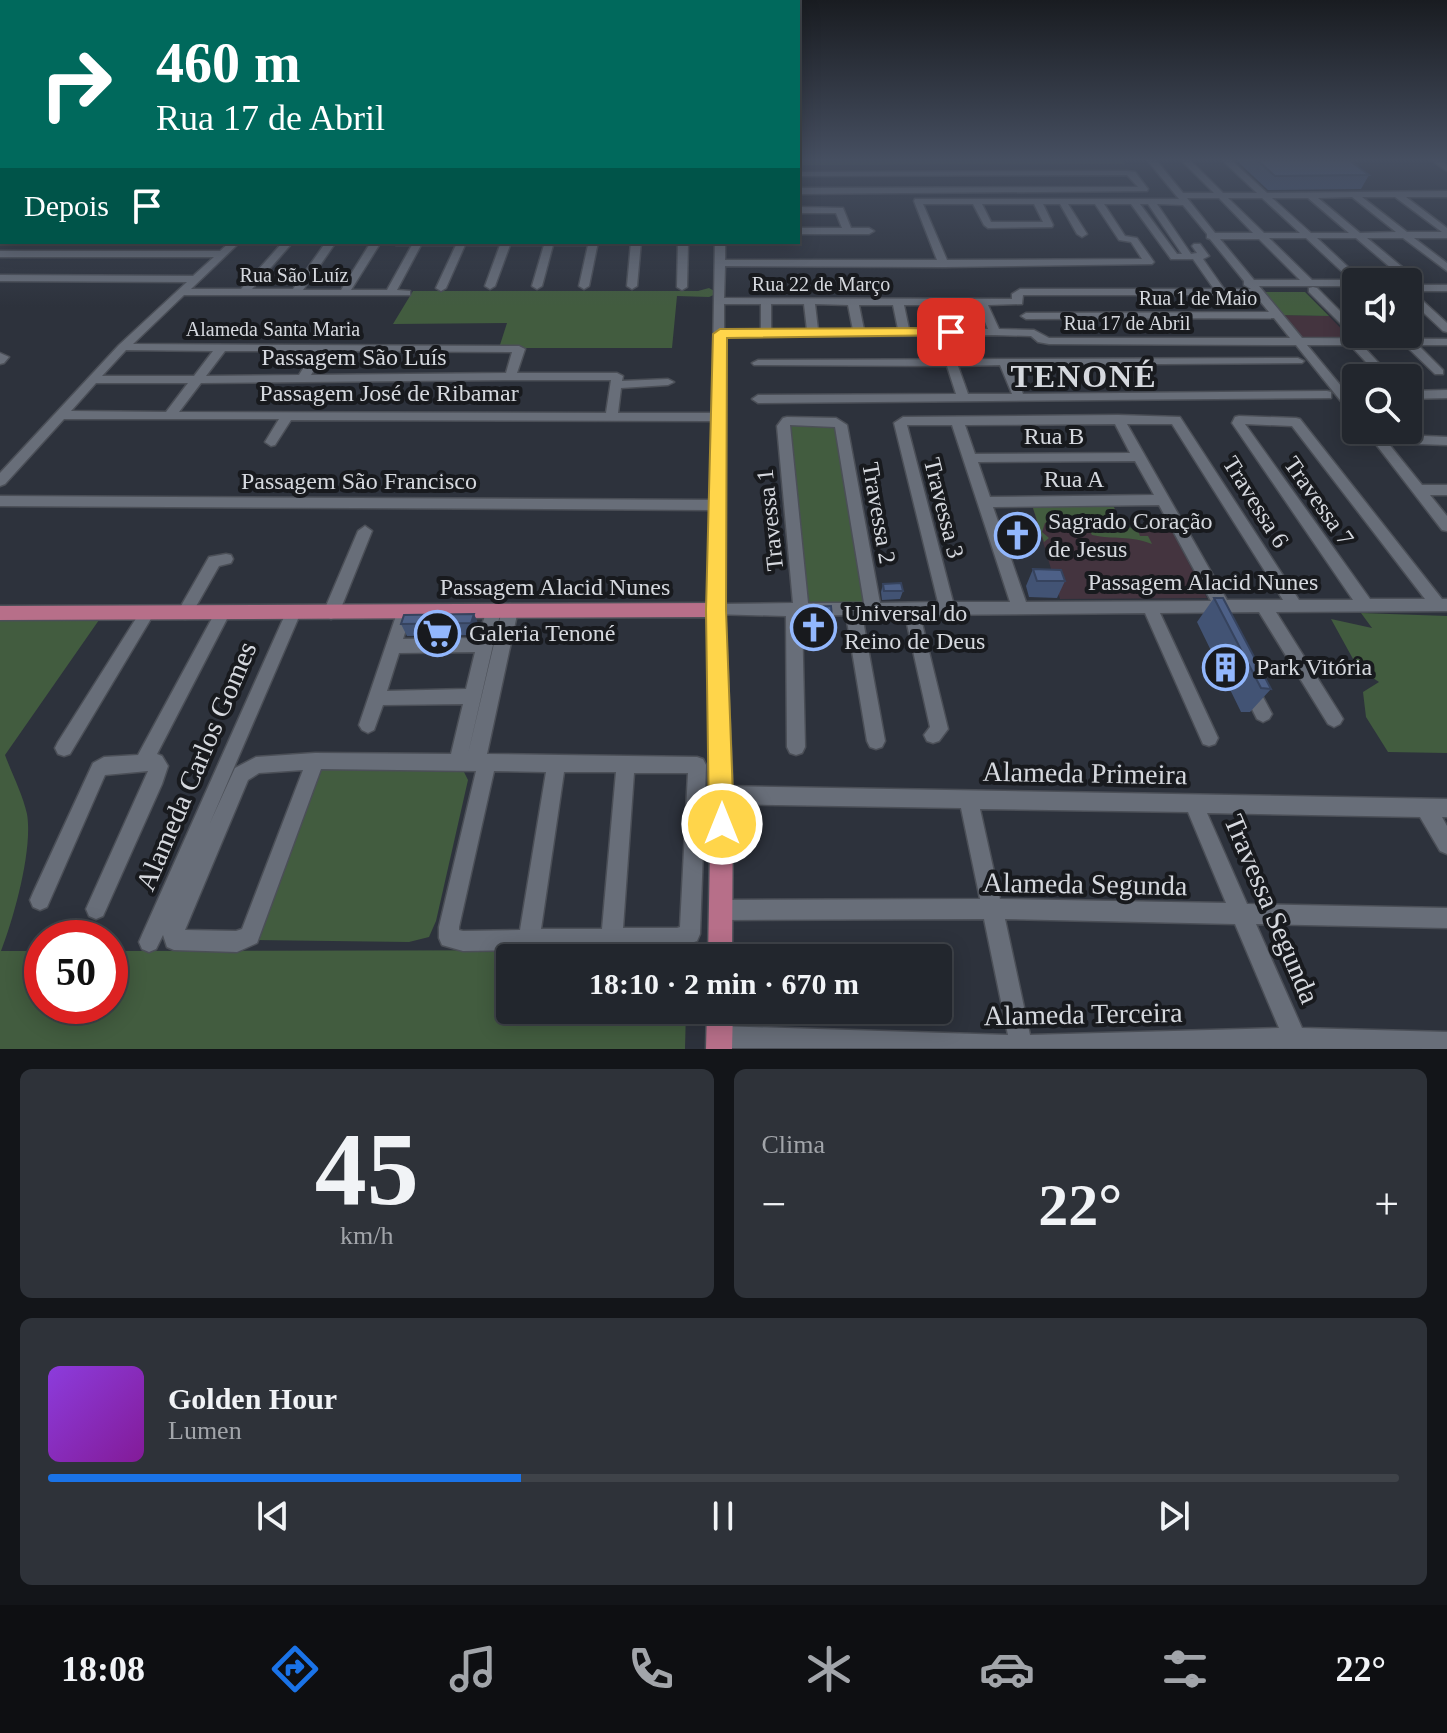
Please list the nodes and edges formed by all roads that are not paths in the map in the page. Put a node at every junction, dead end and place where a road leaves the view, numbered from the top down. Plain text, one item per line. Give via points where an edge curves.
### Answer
1 (920, 209) edge
2 (980, 209) edge
3 (1041, 209) edge
4 (1067, 209) edge
5 (1102, 209) edge
6 (1139, 209) edge
7 (1157, 209) edge
8 (1190, 209) edge
9 (1234, 209) edge
10 (1280, 209) edge
11 (1326, 209) edge
12 (1372, 209) edge
13 (1416, 209) edge
14 (800, 210) edge
15 (800, 231) edge
16 (847, 231) junction
17 (869, 231) dead end
18 (1447, 233) edge
19 (1082, 234) dead end
20 (1357, 235) junction
21 (1406, 235) junction
22 (1210, 236) junction
23 (1261, 236) junction
24 (1310, 236) junction
25 (233, 244) edge
26 (286, 244) edge
27 (330, 244) edge
28 (375, 244) edge
29 (417, 244) edge
30 (462, 244) edge
31 (505, 244) edge
32 (549, 244) edge
33 (593, 244) edge
34 (636, 244) edge
35 (683, 244) edge
36 (720, 244) edge
37 (1194, 253) junction
38 (0, 254) edge
39 (16, 254) junction
40 (164, 254) junction
41 (222, 254) junction
42 (154, 262) dead end
43 (720, 263) junction
44 (944, 264) junction
45 (0, 265) edge
46 (1391, 268) edge
47 (1447, 268) edge
48 (145, 270) dead end
49 (1342, 270) edge
50 (0, 278) edge
51 (135, 278) junction
52 (195, 279) junction
53 (490, 286) dead end
54 (537, 286) dead end
55 (584, 286) dead end
56 (632, 286) dead end
57 (1342, 286) edge
58 (682, 287) dead end
59 (1311, 287) junction
60 (1422, 287) edge
61 (1447, 287) edge
62 (441, 288) dead end
63 (1253, 288) junction
64 (181, 292) junction
65 (244, 292) junction
66 (296, 292) junction
67 (1221, 292) junction
68 (344, 293) junction
69 (390, 293) junction
70 (406, 293) dead end
71 (719, 301) junction
72 (766, 301) junction
73 (809, 301) junction
74 (1422, 301) edge
75 (853, 302) junction
76 (898, 302) junction
77 (942, 302) junction
78 (982, 302) junction
79 (1018, 302) junction
80 (1275, 315) junction
81 (1026, 316) junction
82 (1342, 321) edge
83 (1447, 329) edge
84 (813, 332) junction
85 (951, 332) junction
86 (995, 332) junction
87 (766, 333) junction
88 (859, 333) junction
89 (904, 333) junction
90 (1034, 333) junction
91 (720, 334) junction
92 (1342, 339) edge
93 (1422, 340) edge
94 (1297, 341) junction
95 (1447, 342) edge
96 (123, 347) junction
97 (221, 348) junction
98 (321, 348) junction
99 (1417, 348) edge
100 (1298, 361) dead end
101 (951, 362) junction
102 (1004, 362) junction
103 (758, 363) dead end
104 (1439, 372) dead end
105 (510, 378) junction
106 (92, 380) junction
107 (196, 380) junction
108 (302, 380) junction
109 (616, 380) junction
110 (668, 382) dead end
111 (1342, 389) edge
112 (1447, 394) edge
113 (1327, 395) dead end
114 (1422, 395) edge
115 (963, 397) junction
116 (978, 397) junction
117 (1002, 397) junction
118 (1019, 397) junction
119 (758, 399) dead end
120 (612, 414) junction
121 (59, 415) junction
122 (169, 416) junction
123 (287, 416) junction
124 (719, 417) junction
125 (1118, 419) junction
126 (957, 420) junction
127 (974, 420) junction
128 (1029, 420) junction
129 (841, 425) joint
130 (1422, 439) edge
131 (1447, 441) edge
132 (271, 442) dead end
133 (1382, 444) edge
134 (1139, 457) junction
135 (969, 458) junction
136 (0, 481) edge
137 (1419, 490) junction
138 (1447, 490) edge
139 (1164, 500) junction
140 (0, 501) edge
141 (985, 502) junction
142 (718, 505) junction
143 (1447, 526) edge
144 (365, 531) dead end
145 (226, 559) dead end
146 (1263, 605) junction
147 (1294, 605) junction
148 (1365, 605) junction
149 (1442, 605) edge
150 (1149, 606) junction
151 (853, 608) junction
152 (873, 608) junction
153 (911, 608) junction
154 (947, 608) junction
155 (1020, 608) junction
156 (797, 609) junction
157 (501, 610) junction
158 (716, 610) junction
159 (404, 611) junction
160 (1216, 611) junction
161 (293, 612) junction
162 (0, 613) edge
163 (147, 613) junction
164 (185, 613) junction
165 (222, 613) junction
166 (331, 613) junction
167 (484, 645) junction
168 (397, 646) dead end
169 (1243, 674) edge
170 (473, 696) junction
171 (380, 698) dead end
172 (1263, 714) dead end
173 (1334, 719) dead end
174 (368, 725) dead end
175 (933, 735) dead end
176 (1209, 738) dead end
177 (876, 741) dead end
178 (796, 747) dead end
179 (64, 748) dead end
180 (144, 761) junction
181 (315, 761) junction
182 (474, 762) junction
183 (556, 763) junction
184 (626, 764) junction
185 (722, 795) junction
186 (969, 800) junction
187 (1193, 802) junction
188 (1425, 807) junction
189 (1447, 808) edge
190 (1447, 844) edge
191 (40, 900) dead end
192 (96, 909) dead end
193 (994, 909) junction
194 (721, 910) junction
195 (1241, 915) junction
196 (1447, 918) edge
197 (612, 939) junction
198 (529, 940) junction
199 (149, 942) dead end
200 (720, 944) edge
201 (1295, 1039) junction
202 (719, 1043) edge
203 (1447, 1043) edge
204 (1357, 1044) edge
205 (1022, 1048) edge

1 - 44 street
2 - 3 street via 988,225 1049,225
4 - 19 street
5 - 44 street via 1122,238 1134,240 1147,263
6 - 37 street via 1176,257
7 - 37 street
8 - 22 street
9 - 23 street
10 - 24 street
11 - 20 street
12 - 21 street
13 - 18 street
14 - 16 street via 842,212
15 - 16 street
16 - 17 street
18 - 21 street
20 - 21 street
20 - 24 street
20 - 46 street
21 - 47 street
22 - 23 street
22 - 63 street
23 - 24 street
23 - 59 street
24 - 49 street
25 - 41 street
26 - 65 street
27 - 66 street
28 - 68 street
29 - 69 street
30 - 62 street
31 - 53 street
32 - 54 street
33 - 55 street
34 - 56 street
35 - 58 street
36 - 43 street
37 - 67 street
38 - 39 street
39 - 40 street
39 - 45 street
40 - 41 street
40 - 42 street
41 - 52 street
43 - 44 street
43 - 71 street
48 - 51 street
50 - 51 street
51 - 52 street
52 - 64 street
57 - 59 street
59 - 63 street
59 - 82 street
60 - 61 street
63 - 67 street
63 - 80 street
64 - 65 street, Rua São Luíz
64 - 96 street
65 - 66 street, Rua São Luíz
66 - 68 street, Rua São Luíz
67 - 79 street, Rua 22 de Março via 1020,292
68 - 69 street, Rua São Luíz
69 - 70 street, Rua São Luíz
71 - 72 street, Rua 22 de Março
71 - 91 street
72 - 73 street, Rua 22 de Março
72 - 87 street
73 - 75 street, Rua 22 de Março
73 - 84 street
74 - 83 street
75 - 76 street, Rua 22 de Março
75 - 88 street
76 - 77 street, Rua 22 de Março
76 - 89 street
77 - 78 street, Rua 22 de Março
77 - 85 street
78 - 79 street, Rua 22 de Março
78 - 86 street
79 - 81 street
80 - 81 street, Rua 1 de Maio
80 - 94 street
81 - 90 street
84 - 87 street, Rua 17 de Abril
84 - 88 street, Rua 17 de Abril
85 - 86 street, Rua 17 de Abril
85 - 89 street, Rua 17 de Abril
86 - 90 street, Rua 17 de Abril
87 - 91 street, Rua 17 de Abril
88 - 89 street, Rua 17 de Abril
90 - 94 street, Rua 17 de Abril via 1049,341
91 - 124 street
92 - 94 street, Rua 17 de Abril
93 - 95 street, Rua 17 de Abril
94 - 111 street
96 - 97 street, Alameda Santa Maria
96 - 106 street
97 - 98 street, Alameda Santa Maria
97 - 107 street
98 - 105 street, Alameda Santa Maria via 519,349
98 - 108 street
99 - 104 street
100 - 102 street
101 - 102 street
101 - 103 street
101 - 115 street
102 - 118 street
105 - 108 street, Passagem São Luís
105 - 109 street, Passagem São Luís
106 - 107 street, Passagem São Luís
106 - 121 street
107 - 108 street, Passagem São Luís
107 - 122 street
109 - 110 street, Passagem São Luís
109 - 120 street
112 - 114 street
113 - 118 street
115 - 116 street
115 - 119 street
116 - 117 street
116 - 127 street via 983,406
117 - 118 street
117 - 128 street via 1009,410
120 - 123 street, Passagem José de Ribamar
120 - 124 street, Passagem José de Ribamar
121 - 122 street, Passagem José de Ribamar
121 - 136 street
122 - 123 street, Passagem José de Ribamar
123 - 132 street
124 - 142 street
125 - 128 street
125 - 134 street
125 - 147 street, Travessa 6 via 1180,423
126 - 127 street
126 - 135 street
126 - 154 street, Travessa 3 via 900,423
127 - 128 street
129 - 152 street, Travessa 2
129 - 156 street, Travessa 1 via 787,421 783,426
130 - 131 street
133 - 137 street
134 - 135 street, Rua B
134 - 139 street
135 - 141 street
137 - 138 street
137 - 143 street
139 - 141 street, Rua A
139 - 160 street
140 - 142 street, Passagem São Francisco
141 - 155 street
142 - 158 street
144 - 166 street
145 - 164 street via 214,561
146 - 147 street, Passagem Alacid Nunes
146 - 160 street, Passagem Alacid Nunes
146 - 173 street
147 - 148 street, Passagem Alacid Nunes
148 - 149 street, Passagem Alacid Nunes
148 - 149 street, Travessa 7 via 1239,420 1296,422
150 - 155 street, Passagem Alacid Nunes
150 - 160 street, Passagem Alacid Nunes
150 - 176 street
151 - 152 street, Passagem Alacid Nunes
151 - 156 street, Passagem Alacid Nunes
151 - 177 street
152 - 153 street, Passagem Alacid Nunes
153 - 154 street, Passagem Alacid Nunes
153 - 175 street via 939,729
154 - 155 street, Passagem Alacid Nunes
156 - 158 street, Passagem Alacid Nunes
156 - 178 street, Travessa 1
157 - 158 main road, Passagem Alacid Nunes
157 - 159 main road, Passagem Alacid Nunes
157 - 167 street
157 - 182 street
158 - 185 main road
159 - 166 main road, Passagem Alacid Nunes
159 - 174 street
161 - 165 main road, Passagem Alacid Nunes
161 - 166 main road, Passagem Alacid Nunes
161 - 199 street, Alameda Carlos Gomes
162 - 163 main road, Passagem Alacid Nunes
163 - 164 main road, Passagem Alacid Nunes
163 - 179 street
164 - 165 main road, Passagem Alacid Nunes
165 - 180 street
167 - 168 street
167 - 170 street
169 - 172 street
170 - 171 street
170 - 182 street
180 - 191 street via 99,769
180 - 192 street via 159,766
181 - 181 street via 250,936 237,942 174,940 241,774 256,765
181 - 182 street
182 - 183 street
182 - 198 street via 448,935 454,941
183 - 184 street
183 - 198 street
184 - 197 street
184 - 197 street via 693,764 698,769 691,932 683,937
185 - 186 street, Alameda Primeira
185 - 194 main road
186 - 187 street, Alameda Primeira
186 - 193 street
187 - 188 street, Alameda Primeira
187 - 195 street, Travessa Segunda
188 - 189 street, Alameda Primeira
188 - 190 street
193 - 194 street, Alameda Segunda
193 - 195 street, Alameda Segunda
193 - 205 street
194 - 200 main road
195 - 196 street, Alameda Segunda
195 - 201 street, Travessa Segunda
197 - 198 street
201 - 204 street, Alameda Terceira
201 - 205 street, Alameda Terceira
202 - 205 street, Alameda Terceira
203 - 204 street, Alameda Terceira

